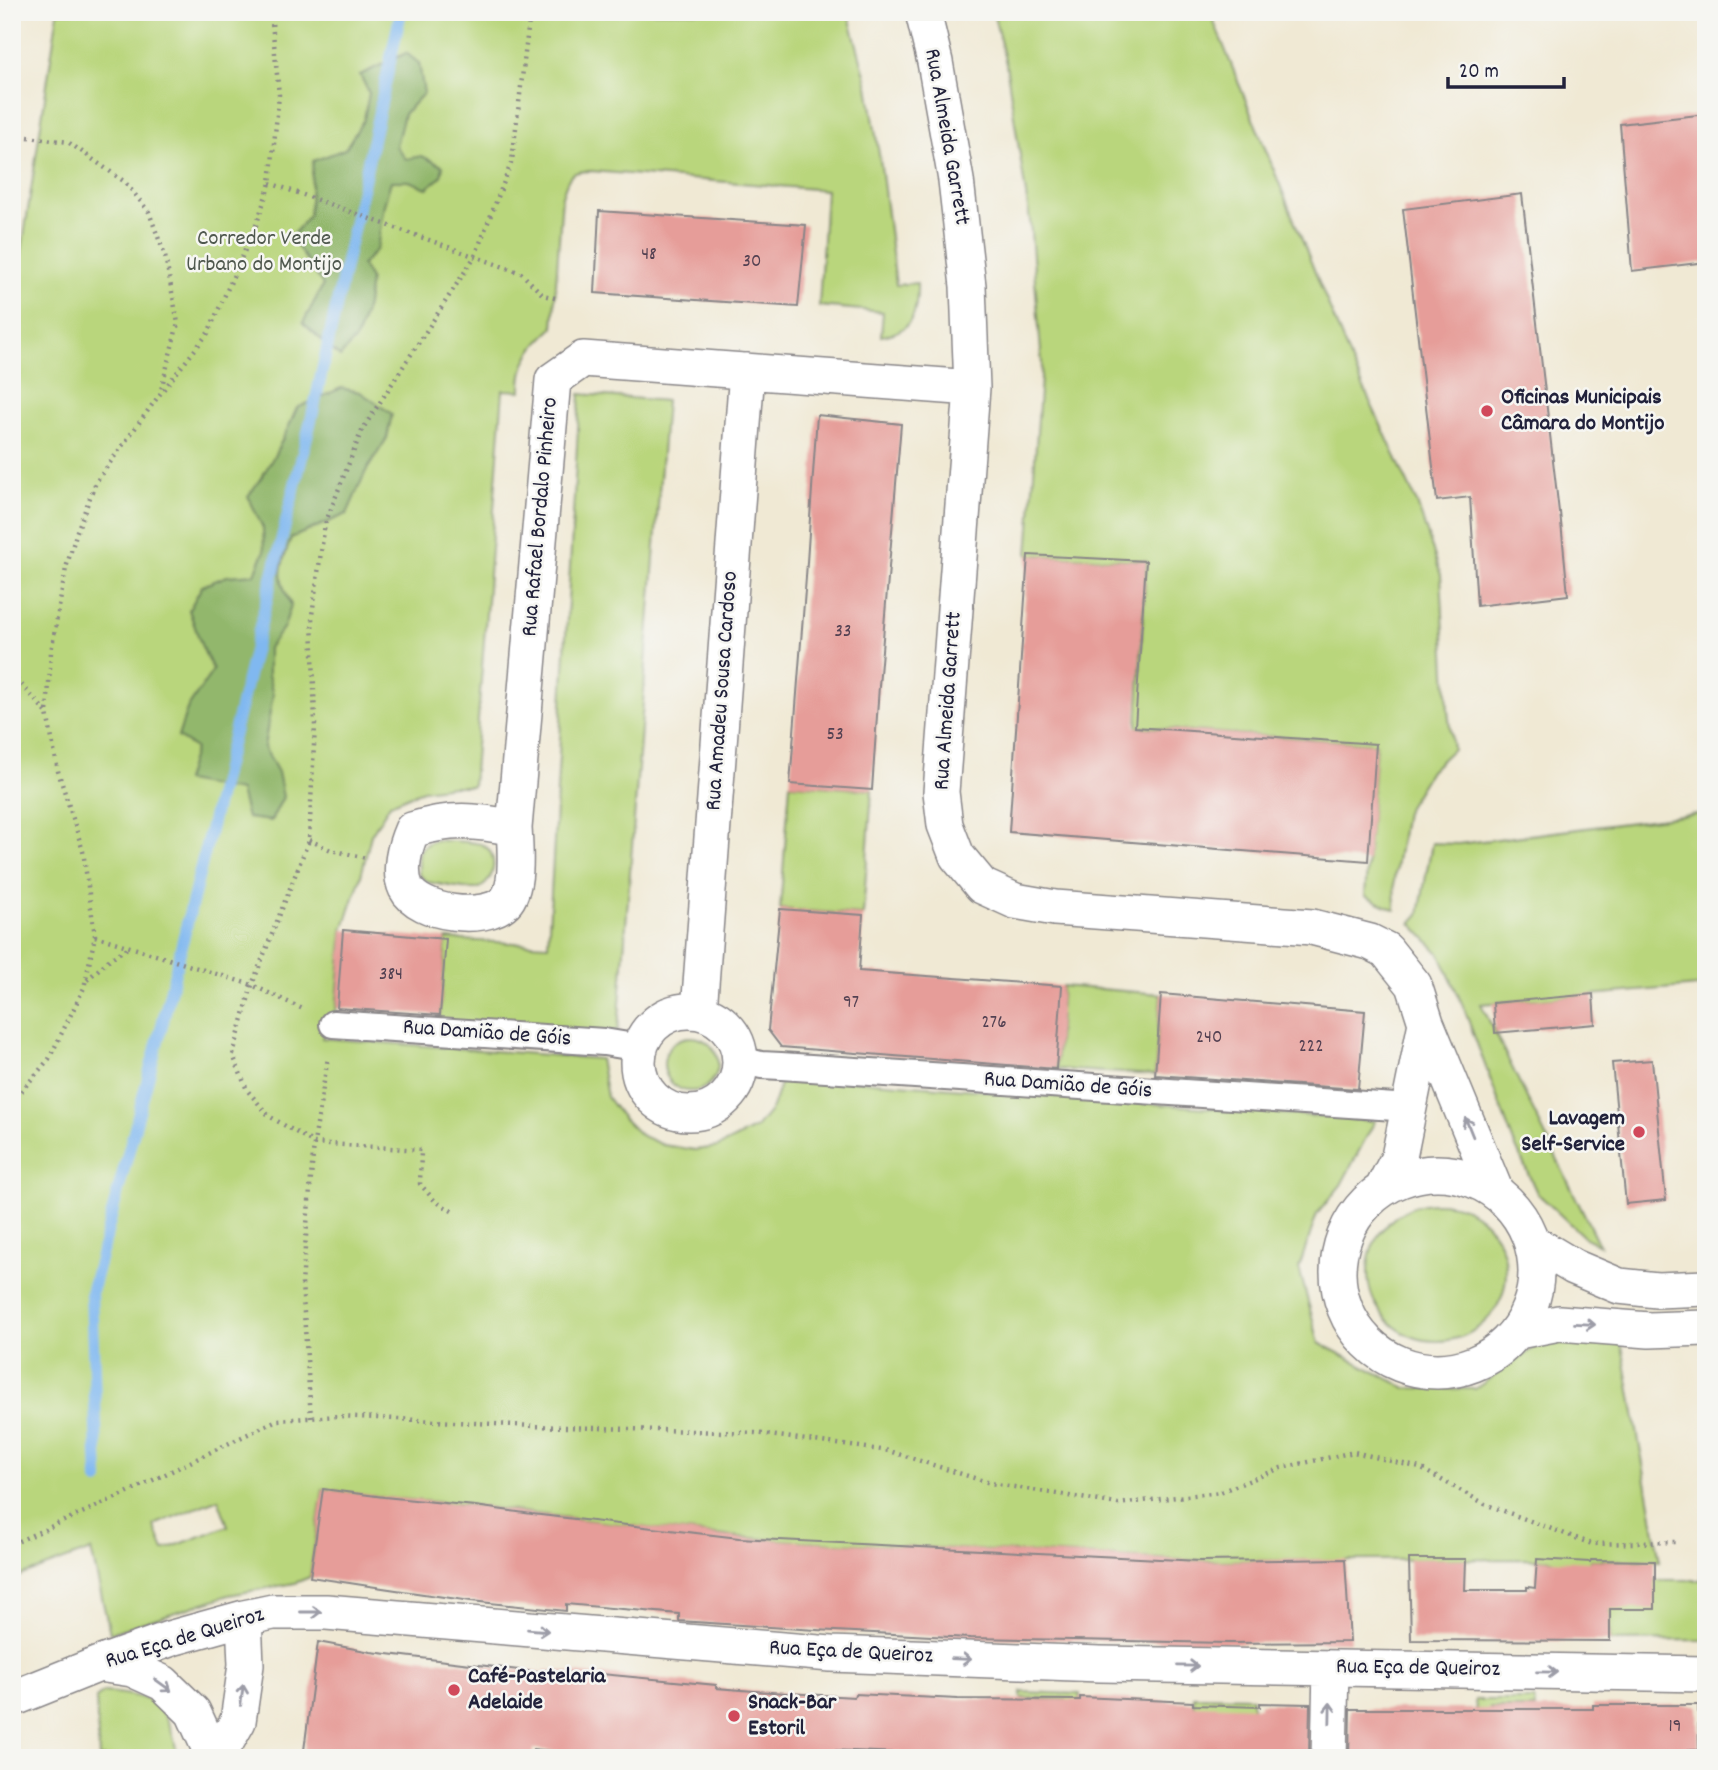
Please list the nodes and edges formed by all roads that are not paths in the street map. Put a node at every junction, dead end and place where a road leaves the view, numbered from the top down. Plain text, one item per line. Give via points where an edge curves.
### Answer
1 (923, 12) edge
2 (747, 371) junction
3 (972, 388) junction
4 (514, 828) dead end
5 (699, 1011) junction
6 (1426, 1023) junction
7 (333, 1024) road end
8 (640, 1048) junction
9 (741, 1060) junction
10 (1395, 1107) dead end
11 (1383, 1188) junction
12 (1495, 1190) junction
13 (1532, 1241) junction
14 (1706, 1288) edge
15 (1706, 1328) edge
16 (1518, 1331) junction
17 (244, 1618) junction
18 (99, 1664) junction
19 (1331, 1668) junction
20 (1706, 1674) edge
21 (12, 1699) edge
22 (216, 1758) edge
23 (1329, 1758) edge

1 - 3 street, Rua Almeida Garrett via 956,180 968,286
2 - 3 street, Rua Rafael Bordalo Pinheiro
2 - 4 street, Rua Rafael Bordalo Pinheiro via 583,359 553,380
2 - 5 street, Rua Amadeu Sousa Cardoso
3 - 6 street, Rua Almeida Garrett via 941,792 945,825 957,856 982,886 1015,901 1312,927 1370,942 1386,950 1414,985
5 - 8 street via 682,1010 666,1016 653,1025
5 - 9 street via 728,1028
6 - 11 street, Rua Almeida Garrett via 1399,1157
12 -> 6 street, Rua Almeida Garrett
7 - 8 street, Rua Damião de Góis
8 - 9 street via 638,1071 644,1086 668,1109 685,1113 702,1112 731,1092
9 - 10 street, Rua Damião de Góis via 761,1065
11 - 12 street via 1410,1176 1439,1172 1468,1177
11 - 16 street via 1359,1209 1343,1236 1337,1267 1340,1299 1354,1327 1376,1351 1404,1366 1435,1372 1466,1367 1495,1353
12 - 13 street via 1518,1213
13 - 14 street via 1574,1267 1619,1286
13 - 16 street via 1537,1272 1532,1303
16 -> 15 street via 1559,1323 1648,1330
17 - 18 street, Rua Eça de Queiroz
17 -> 19 street, Rua Eça de Queiroz via 273,1612 326,1612 831,1654
22 -> 17 street via 238,1721 246,1665
18 - 21 street, Rua Eça de Queiroz
18 -> 22 street via 132,1669 163,1683 192,1712
19 -> 20 street, Rua Eça de Queiroz
23 -> 19 street

